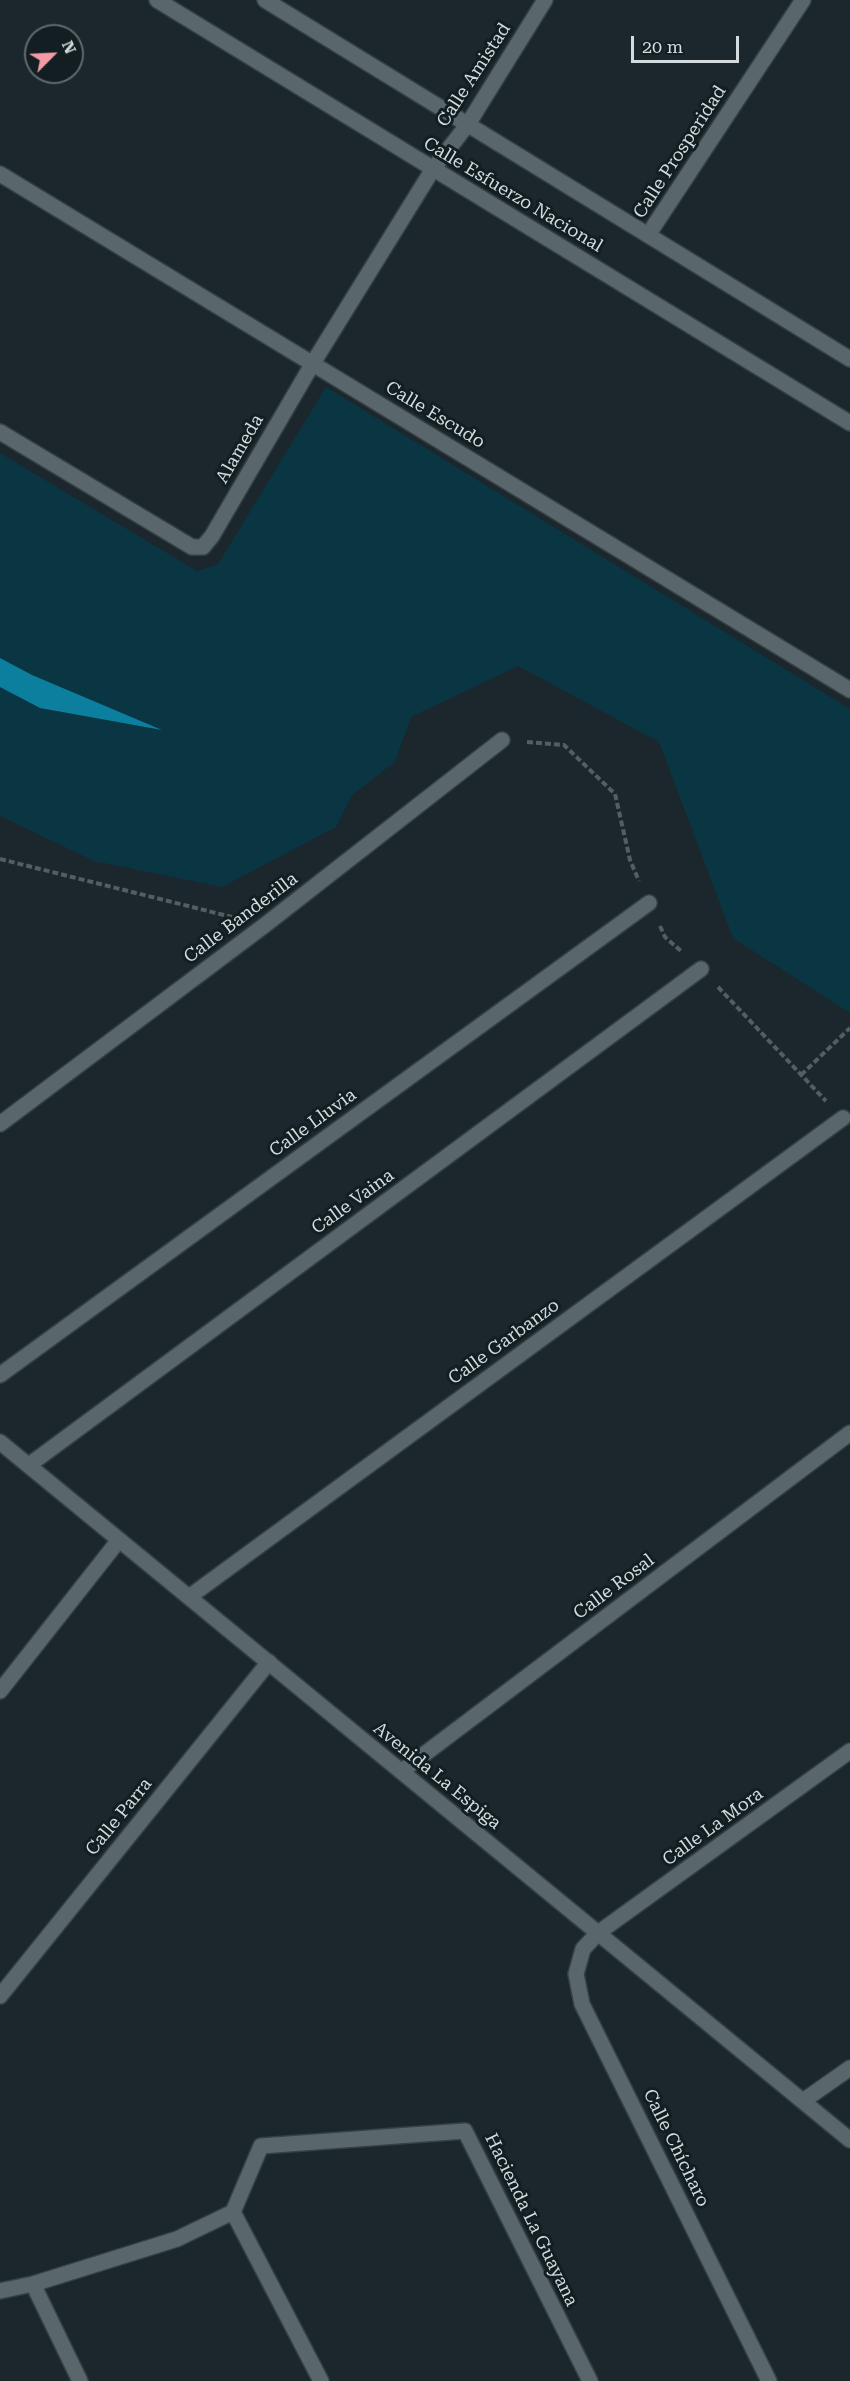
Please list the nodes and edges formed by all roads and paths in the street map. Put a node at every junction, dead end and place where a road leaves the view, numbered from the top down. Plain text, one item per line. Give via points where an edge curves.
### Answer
1 (157, 0) edge
2 (545, 0) edge
3 (802, 0) edge
4 (271, 2) edge
5 (468, 124) junction
6 (433, 169) junction
7 (0, 174) edge
8 (648, 235) junction
9 (850, 357) edge
10 (313, 363) junction
11 (850, 423) edge
12 (0, 432) edge
13 (850, 690) edge
14 (502, 740) joint
15 (0, 859) edge
16 (649, 903) junction
17 (265, 925) junction
18 (701, 969) junction
19 (850, 1028) edge
20 (801, 1075) junction
21 (843, 1118) joint
22 (0, 1124) edge
23 (0, 1375) edge
24 (850, 1433) edge
25 (0, 1442) edge
26 (29, 1466) junction
27 (120, 1540) junction
28 (189, 1597) junction
29 (269, 1662) junction
30 (0, 1691) edge
31 (850, 1751) edge
32 (402, 1772) junction
33 (598, 1933) junction
34 (0, 1996) edge
35 (850, 2068) edge
36 (803, 2101) junction
37 (850, 2140) edge
38 (232, 2212) junction
39 (33, 2284) junction
40 (0, 2291) edge
41 (80, 2381) edge
42 (321, 2381) edge
43 (590, 2381) edge
44 (769, 2381) edge

1 - 6 street, Calle Esfuerzo Nacional
2 - 5 street, Calle Amistad
3 - 8 street, Calle Prosperidad
4 - 5 street, Calle Esfuerzo Nacional
5 - 6 street, Calle Amistad
5 - 8 street, Calle Esfuerzo Nacional
6 - 10 street, Alameda
6 - 11 street, Calle Esfuerzo Nacional
7 - 10 street, Calle Escudo
8 - 9 street, Calle Esfuerzo Nacional
10 - 12 street, Alameda via 203,547 192,547
10 - 13 street, Calle Escudo
14 - 16 path via 564,745 615,794 630,860
14 - 17 street, Calle Banderilla
15 - 17 path
16 - 18 path via 665,937
16 - 23 street, Calle Lluvia
17 - 22 street, Calle Banderilla
18 - 20 path
18 - 26 street, Calle Vaina
19 - 20 path
20 - 21 path
21 - 28 street, Calle Garbanzo
24 - 32 street, Calle Rosal
25 - 26 street, Avenida La Espiga
26 - 27 street, Avenida La Espiga
27 - 28 street, Avenida La Espiga
27 - 30 street
28 - 29 street, Avenida La Espiga
29 - 32 street, Avenida La Espiga
29 - 34 street, Calle Parra
31 - 33 street, Calle La Mora
32 - 33 street, Avenida La Espiga
33 - 36 street, Avenida La Espiga
33 - 44 street, Calle Chícharo via 583,1949 576,1974 582,2004
35 - 36 street
36 - 37 street, Avenida La Espiga
38 - 39 street via 177,2239
38 - 42 street
38 - 43 street, Hacienda La Guayana via 261,2146 465,2131
39 - 40 street
39 - 41 street

